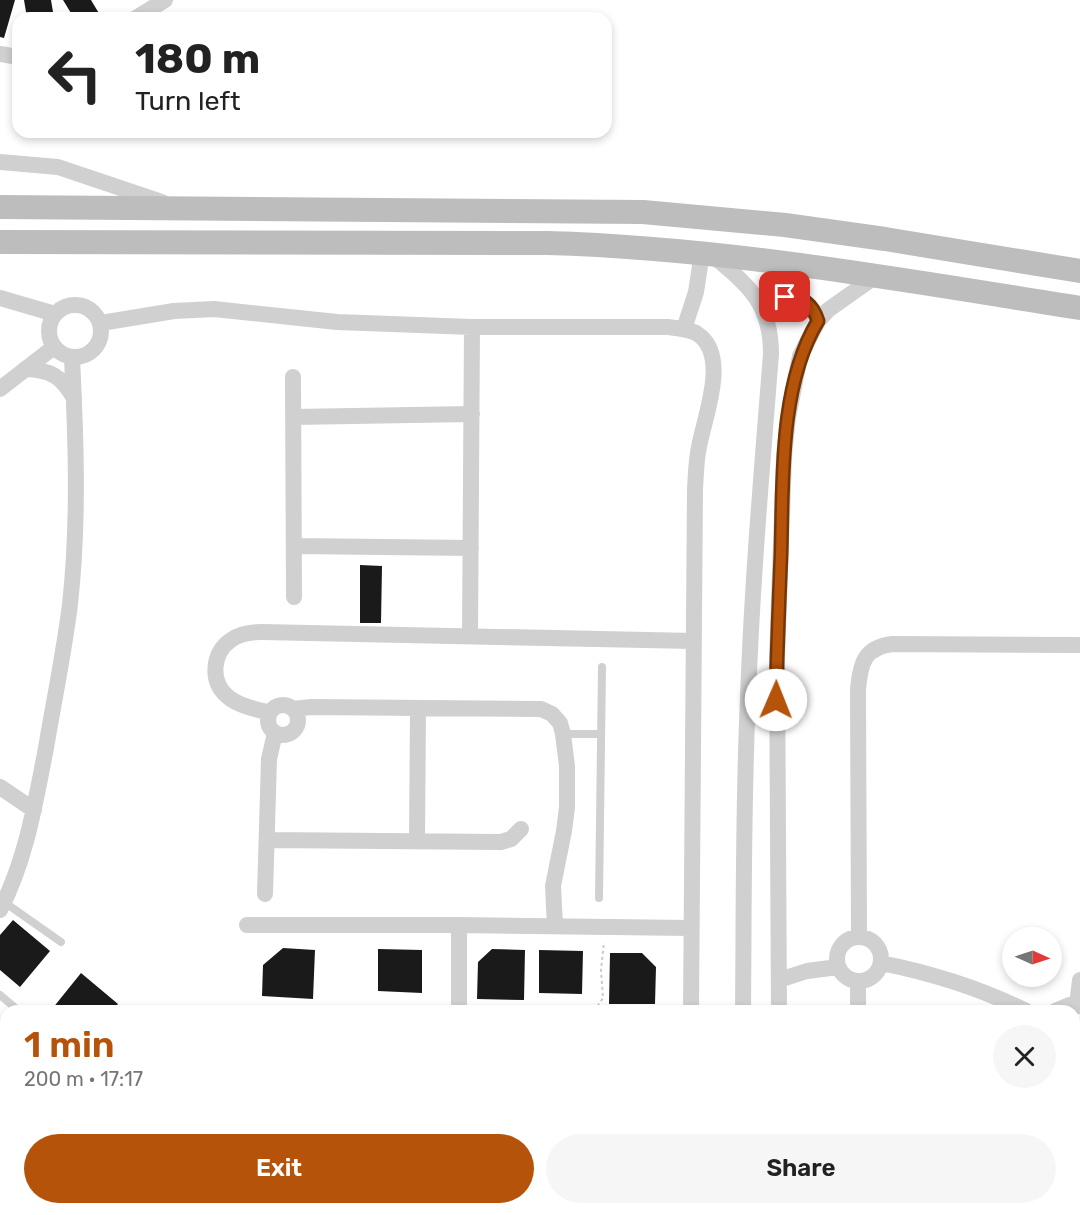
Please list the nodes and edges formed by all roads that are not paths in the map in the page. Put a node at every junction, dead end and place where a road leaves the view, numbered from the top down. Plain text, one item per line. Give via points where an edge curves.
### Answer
1 (165, 0) edge
2 (145, 12) edge
3 (0, 162) edge
4 (0, 207) edge
5 (180, 208) junction
6 (0, 242) edge
7 (706, 254) junction
8 (1080, 271) edge
9 (876, 276) junction
10 (0, 298) edge
11 (1080, 308) edge
12 (765, 311) junction
13 (55, 314) junction
14 (818, 321) junction
15 (101, 322) junction
16 (472, 327) junction
17 (684, 329) junction
18 (54, 346) junction
19 (72, 358) junction
20 (26, 369) junction
21 (293, 377) dead end
22 (0, 389) edge
23 (74, 398) junction
24 (472, 414) junction
25 (293, 417) junction
26 (294, 546) junction
27 (471, 548) junction
28 (294, 597) dead end
29 (470, 635) junction
30 (694, 641) junction
31 (1080, 645) edge
32 (602, 667) dead end
33 (418, 708) junction
34 (293, 709) junction
35 (270, 713) junction
36 (275, 733) junction
37 (563, 734) junction
38 (601, 734) junction
39 (0, 787) edge
40 (34, 810) junction
41 (521, 829) dead end
42 (267, 840) junction
43 (417, 841) junction
44 (265, 894) dead end
45 (599, 898) dead end
46 (2, 906) edge
47 (247, 924) dead end
48 (459, 924) junction
49 (555, 926) junction
50 (691, 928) junction
51 (859, 936) junction
52 (61, 942) dead end
53 (881, 963) junction
54 (838, 967) junction
55 (778, 980) junction
56 (1080, 980) edge
57 (858, 981) junction
58 (0, 995) edge
59 (12, 1005) edge
60 (459, 1005) edge
61 (691, 1005) edge
62 (743, 1005) edge
63 (779, 1005) edge
64 (858, 1005) edge
65 (1012, 1005) edge
66 (1078, 1005) edge

1 - 2 street
3 - 5 street via 58,167
4 - 5 main road
5 - 8 main road via 643,212 885,239
6 - 7 main road via 547,243
7 - 9 main road
7 - 12 street via 750,290
7 - 17 street
9 - 11 main road
9 - 14 street
10 - 13 street
12 - 14 street via 779,299 798,298 813,309
12 - 62 street via 771,354 747,699
13 - 15 street via 74,304 86,306
13 - 18 street via 49,324
14 - 55 street via 797,368 784,456 776,706
15 - 16 street via 214,309 329,322
15 - 19 street via 99,344 92,352
16 - 17 street
16 - 24 street
17 - 30 street via 696,333 706,345 715,375 698,448
18 - 19 street
18 - 20 street
19 - 23 street
20 - 22 street
20 - 23 street via 55,375
21 - 25 street
23 - 40 street via 75,535 70,604
24 - 25 street
24 - 27 street
25 - 26 street
26 - 27 street
26 - 28 street
27 - 29 street
29 - 30 street
29 - 35 street via 262,632 231,639 215,666 220,687 235,702
30 - 50 street
31 - 51 street via 893,644 875,648 866,656 858,690
32 - 38 lane
33 - 34 street
33 - 37 street via 541,709 556,718
33 - 43 street
34 - 35 street via 280,705
34 - 36 street via 298,721 295,729 288,735
35 - 36 street via 269,726
36 - 42 street via 269,759
37 - 38 lane
37 - 49 street via 567,807 553,886
38 - 45 lane
39 - 40 street
40 - 46 street via 26,844
41 - 43 street via 501,842
42 - 43 street
42 - 44 street
46 - 52 lane
47 - 48 street
48 - 49 street
48 - 60 street
49 - 50 street
50 - 61 street
51 - 53 street via 876,944
51 - 54 street via 842,943 836,955
53 - 57 street via 870,978
53 - 65 street via 950,980
54 - 55 street
54 - 57 street via 846,977
55 - 63 street
56 - 66 street
57 - 64 street
58 - 59 lane

